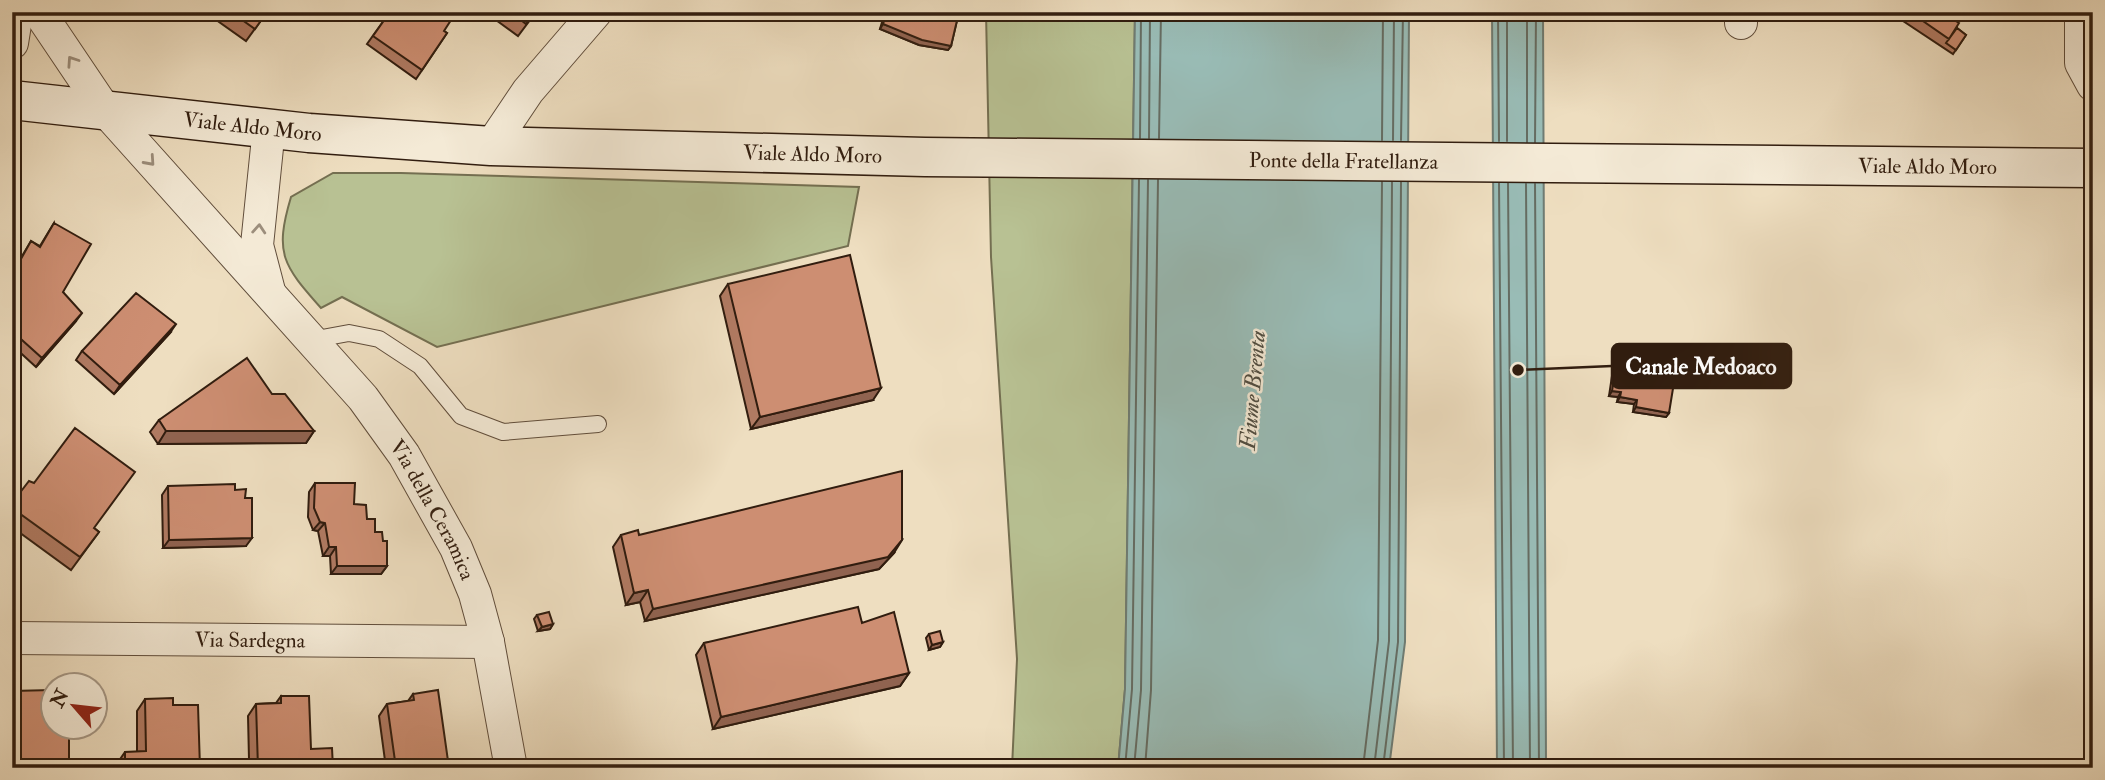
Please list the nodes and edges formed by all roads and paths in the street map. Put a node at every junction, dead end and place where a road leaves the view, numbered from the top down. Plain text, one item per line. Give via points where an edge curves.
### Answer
1 (17, 12) edge
2 (39, 12) edge
3 (596, 12) edge
4 (2081, 12) edge
5 (12, 43) edge
6 (2093, 85) edge
7 (12, 100) edge
8 (105, 110) junction
9 (270, 128) junction
10 (491, 146) junction
11 (925, 157) joint
12 (1761, 165) joint
13 (2093, 168) edge
14 (270, 295) junction
15 (311, 340) junction
16 (598, 424) dead end
17 (12, 638) edge
18 (488, 642) junction
19 (511, 768) edge

1 - 5 street
8 -> 2 street, Via della Ceramica
3 - 10 street via 528,91
4 - 6 street via 2081,63
7 - 8 main road, Viale Aldo Moro
8 - 9 main road, Viale Aldo Moro
8 -> 14 street, Via della Ceramica
9 - 10 main road, Viale Aldo Moro
14 -> 9 street, Via della Ceramica via 257,245
10 - 11 main road, Viale Aldo Moro
11 - 12 main road, Ponte della Fratellanza
12 - 13 main road, Viale Aldo Moro
14 - 15 street, Via della Ceramica
15 - 16 lane via 349,333 379,339 420,366 461,416 503,432
15 - 18 street, Via della Ceramica via 363,397 411,466 456,548
17 - 18 street, Via Sardegna
18 - 19 street, Via della Ceramica

